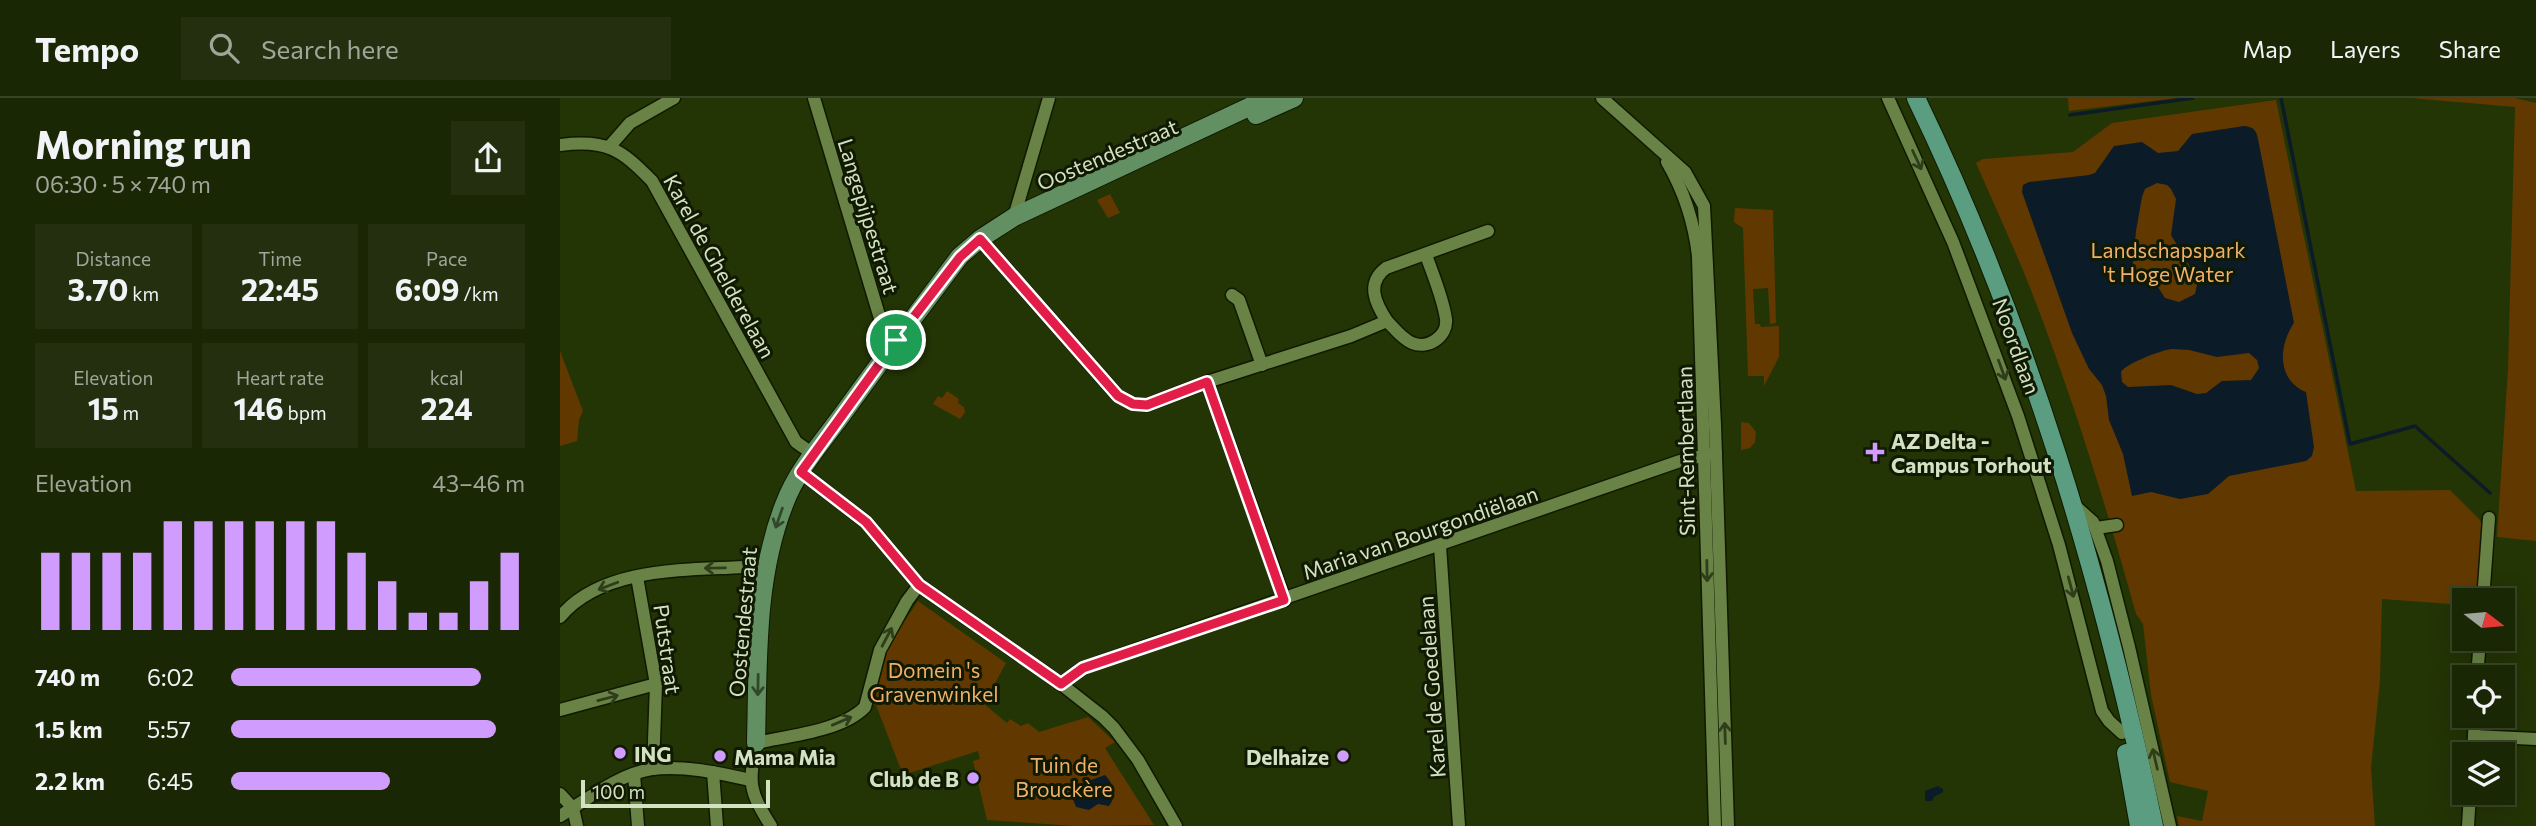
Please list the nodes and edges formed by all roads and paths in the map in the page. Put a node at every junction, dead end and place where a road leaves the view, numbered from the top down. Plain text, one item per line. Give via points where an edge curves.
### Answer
1 (814, 98) edge
2 (1049, 98) edge
3 (1268, 98) edge
4 (1294, 98) edge
5 (1602, 98) edge
6 (1888, 98) edge
7 (1905, 98) edge
8 (1916, 98) edge
9 (666, 100) edge
10 (560, 145) edge
11 (610, 146) junction
12 (1661, 152) junction
13 (1704, 206) junction
14 (1689, 211) junction
15 (1014, 218) junction
16 (1488, 231) dead end
17 (980, 239) junction
18 (1426, 255) junction
19 (1704, 285) junction
20 (1232, 295) dead end
21 (1387, 321) junction
22 (896, 340) junction
23 (1262, 365) junction
24 (1207, 382) junction
25 (813, 454) junction
26 (1710, 454) junction
27 (801, 472) junction
28 (2073, 504) junction
29 (2489, 518) dead end
30 (2117, 525) dead end
31 (2096, 528) junction
32 (1440, 545) junction
33 (767, 568) junction
34 (637, 577) junction
35 (919, 585) junction
36 (2484, 588) edge
37 (1284, 600) junction
38 (560, 617) edge
39 (656, 684) junction
40 (1061, 684) junction
41 (560, 710) edge
42 (2474, 728) edge
43 (2122, 733) junction
44 (2474, 736) junction
45 (2536, 739) edge
46 (2474, 742) edge
47 (756, 743) junction
48 (1719, 759) junction
49 (653, 769) junction
50 (713, 772) junction
51 (634, 774) junction
52 (750, 780) junction
53 (560, 793) edge
54 (2469, 805) edge
55 (573, 808) junction
56 (560, 816) edge
57 (577, 826) edge
58 (639, 826) edge
59 (717, 826) edge
60 (771, 826) edge
61 (1176, 826) edge
62 (1459, 826) edge
63 (1715, 826) edge
64 (1728, 826) edge
65 (2139, 826) edge
66 (2154, 826) edge
67 (2170, 826) edge
68 (2468, 826) edge

1 - 22 street, Langepijpestraat via 882,325
2 - 15 street
3 - 15 street, Oostendestraat
4 - 15 street, Oostendestraat
5 - 12 street, Sint-Rembertlaan
6 -> 43 street, Noordlaan via 1996,353 2050,513 2102,711
7 - 43 main road, Noordlaan via 1972,249 2025,386 2080,560
8 - 28 main road, Noordlaan via 1999,289
9 - 11 street via 631,124
10 - 11 street
11 - 25 street, Karel de Ghelderelaan via 652,181 796,442
12 - 13 street, Sint-Rembertlaan via 1685,172
12 - 14 street, Sint-Rembertlaan
13 - 14 street
13 - 19 street, Sint-Rembertlaan
14 - 19 street, Sint-Rembertlaan
15 - 17 street, Oostendestraat
16 - 18 street
17 - 22 street, Oostendestraat via 960,257
17 - 24 street via 1118,396 1147,405
18 - 21 street via 1378,274 1374,293
18 - 21 street via 1444,312 1444,334 1424,345 1412,344
19 - 26 street, Sint-Rembertlaan
20 - 23 street via 1239,300
21 - 23 street
22 - 25 street, Oostendestraat
23 - 24 street
24 - 37 street
25 - 27 street, Oostendestraat
26 - 32 street, Maria van Bourgondiëlaan
26 - 48 street, Sint-Rembertlaan
27 -> 33 street, Oostendestraat via 785,502
27 - 35 street via 866,522
28 - 31 street, Noordlaan
28 - 66 main road, Noordlaan
29 - 36 street
30 - 31 street
67 -> 31 street, Noordlaan
32 - 37 street, Maria van Bourgondiëlaan
32 - 62 street, Karel de Goedelaan
33 -> 34 street via 670,570
33 -> 47 street, Oostendestraat
34 -> 38 street via 609,584
34 - 39 street, Putstraat
35 - 40 street
47 -> 35 street via 821,730 859,713 865,707 880,650
37 - 40 street, Maria van Bourgondiëlaan via 1083,668
41 -> 39 street
39 - 49 street, Putstraat
40 - 61 street via 1114,727
42 - 44 street
43 - 65 main road, Noordlaan
44 - 45 street
44 - 46 street
47 - 52 street, Oostendestraat
48 - 63 street, Sint-Rembertlaan
48 - 64 street, Sint-Rembertlaan
49 - 50 street
49 - 51 street
50 - 52 street
50 - 59 street
51 - 55 street
51 - 58 street
52 - 60 street via 753,797
53 - 55 street
54 - 68 street
55 - 56 street
55 - 57 street

